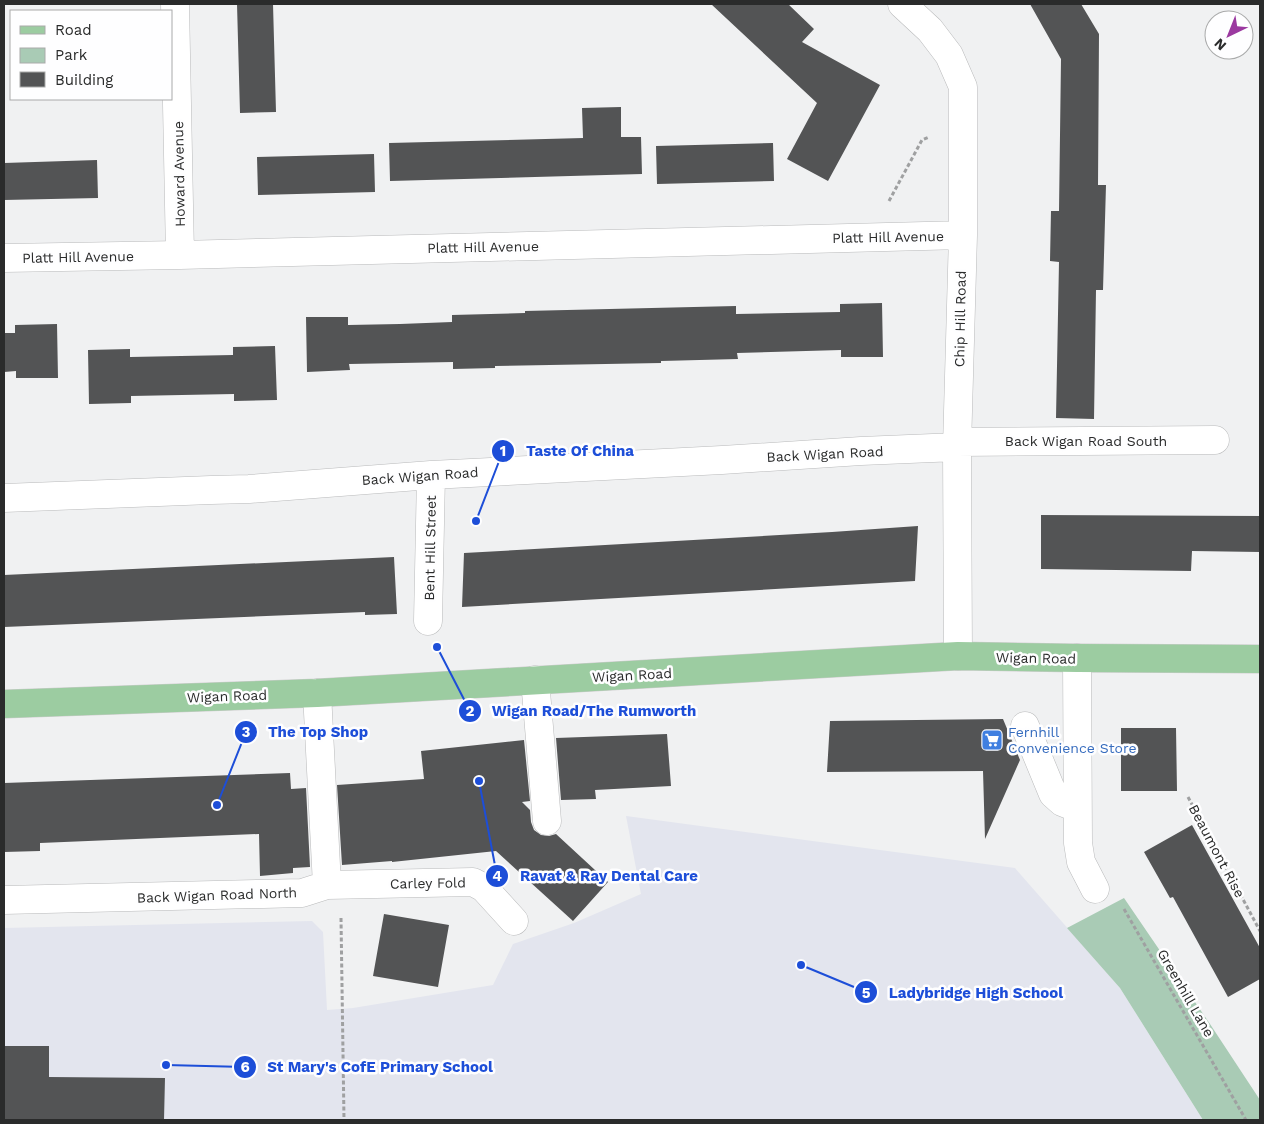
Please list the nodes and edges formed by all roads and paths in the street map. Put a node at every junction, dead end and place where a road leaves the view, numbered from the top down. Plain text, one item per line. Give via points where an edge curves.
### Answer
1 (175, 4) edge
2 (902, 4) edge
3 (963, 120) junction
4 (962, 235) junction
5 (868, 237) junction
6 (180, 255) junction
7 (4, 258) edge
8 (1215, 440) dead end
9 (957, 444) junction
10 (431, 474) junction
11 (4, 498) edge
12 (428, 621) dead end
13 (958, 656) junction
14 (1077, 658) junction
15 (1260, 659) edge
16 (535, 680) junction
17 (317, 693) junction
18 (4, 704) edge
19 (1025, 726) dead end
20 (1188, 797) dead end
21 (1077, 808) junction
22 (547, 821) dead end
23 (327, 885) junction
24 (1094, 889) joint
25 (4, 900) edge
26 (514, 921) dead end
27 (1260, 931) edge
28 (344, 1120) edge
29 (1246, 1120) edge

1 - 6 street, Howard Avenue
2 - 3 street, Chip Hill Road via 930,30 949,55 963,87
3 - 4 street, Chip Hill Road
3 - 5 path via 922,140
4 - 5 street, Platt Hill Avenue
4 - 9 street, Chip Hill Road
5 - 6 street, Platt Hill Avenue
6 - 7 street, Platt Hill Avenue
8 - 9 street, Back Wigan Road South
9 - 10 street, Back Wigan Road via 722,460
9 - 13 street, Chip Hill Road
10 - 11 street, Back Wigan Road via 249,489
10 - 12 street, Bent Hill Street
13 - 14 main road, Wigan Road
13 - 16 main road, Wigan Road
14 - 15 main road, Wigan Road
14 - 21 street
16 - 17 main road, Wigan Road
16 - 22 street
17 - 18 main road, Wigan Road
17 - 23 street
19 - 21 street via 1053,794
20 - 27 path, Beaumont Rise
21 - 24 street via 1081,862
23 - 25 street, Back Wigan Road North via 302,893
23 - 26 street, Carley Fold via 473,882 484,888
23 - 28 path via 341,905
24 - 29 path, Greenhill Lane via 1122,904

